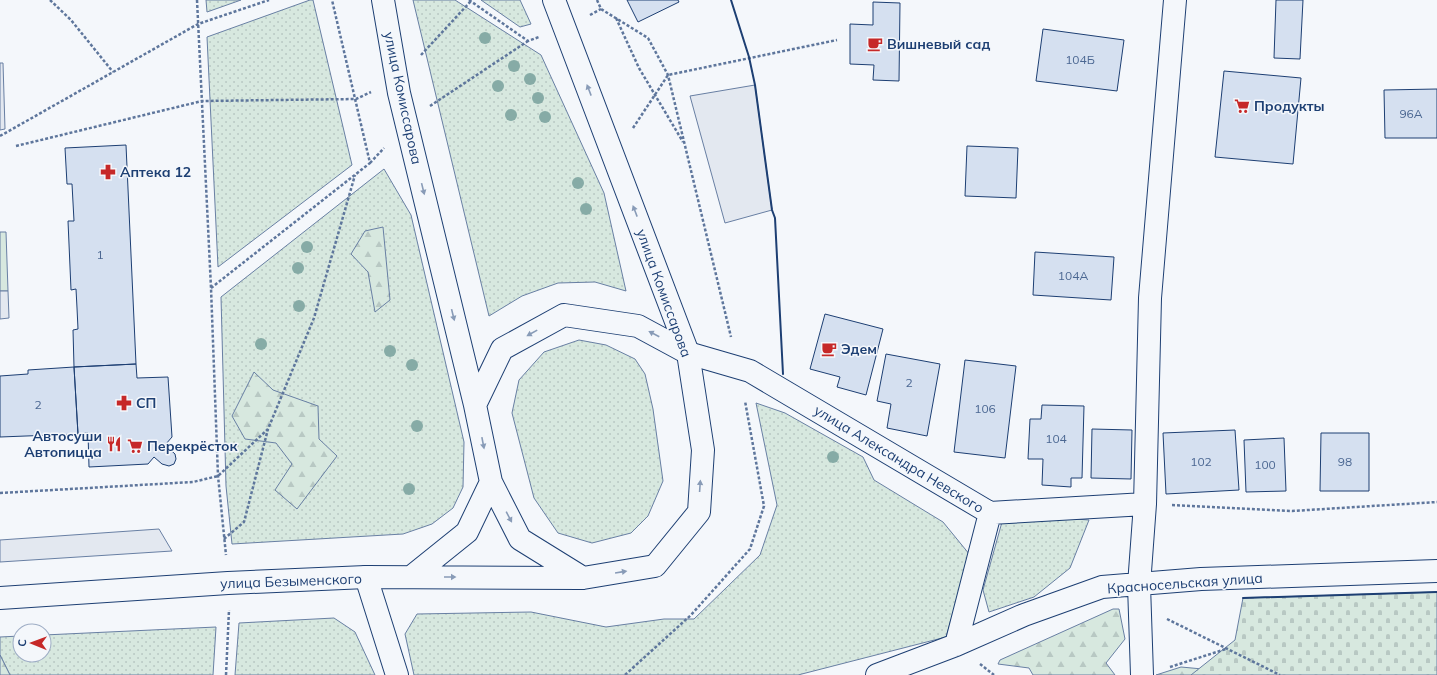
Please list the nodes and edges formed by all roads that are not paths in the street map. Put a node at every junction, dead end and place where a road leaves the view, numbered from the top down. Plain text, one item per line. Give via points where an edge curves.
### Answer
1 (382, 0) edge
2 (554, 0) edge
3 (1175, 0) edge
4 (688, 353) junction
5 (475, 405) junction
6 (491, 482) junction
7 (1145, 504) junction
8 (990, 513) junction
9 (1437, 571) edge
10 (366, 577) junction
11 (410, 577) junction
12 (583, 578) junction
13 (1140, 595) junction
14 (0, 598) edge
15 (956, 645) junction
16 (397, 675) edge
17 (877, 675) edge
18 (1142, 675) edge

1 -> 5 main road, улица Комиссарова via 406,122
4 -> 2 main road, улица Комиссарова
3 - 7 main road via 1150,298
4 -> 5 main road, улица Александра Невского via 638,326 564,315 502,349
4 - 8 main road, улица Александра Невского via 750,371
12 -> 4 main road, улица Комиссарова via 655,566 699,512 703,450
5 -> 6 main road, улица Комиссарова
6 - 11 main road via 467,532
6 -> 12 main road via 520,539
7 - 8 main road, улица Александра Невского
7 - 13 main road
8 - 15 main road
9 - 13 main road, Красносельская улица via 1201,580
10 - 11 main road, улица Безыменского
10 - 14 main road, улица Безыменского
10 - 16 main road
11 -> 12 main road, улица Безыменского
13 - 15 main road, Красносельская улица via 1102,587 1024,615
13 - 18 main road
15 - 17 main road, Красносельская улица

